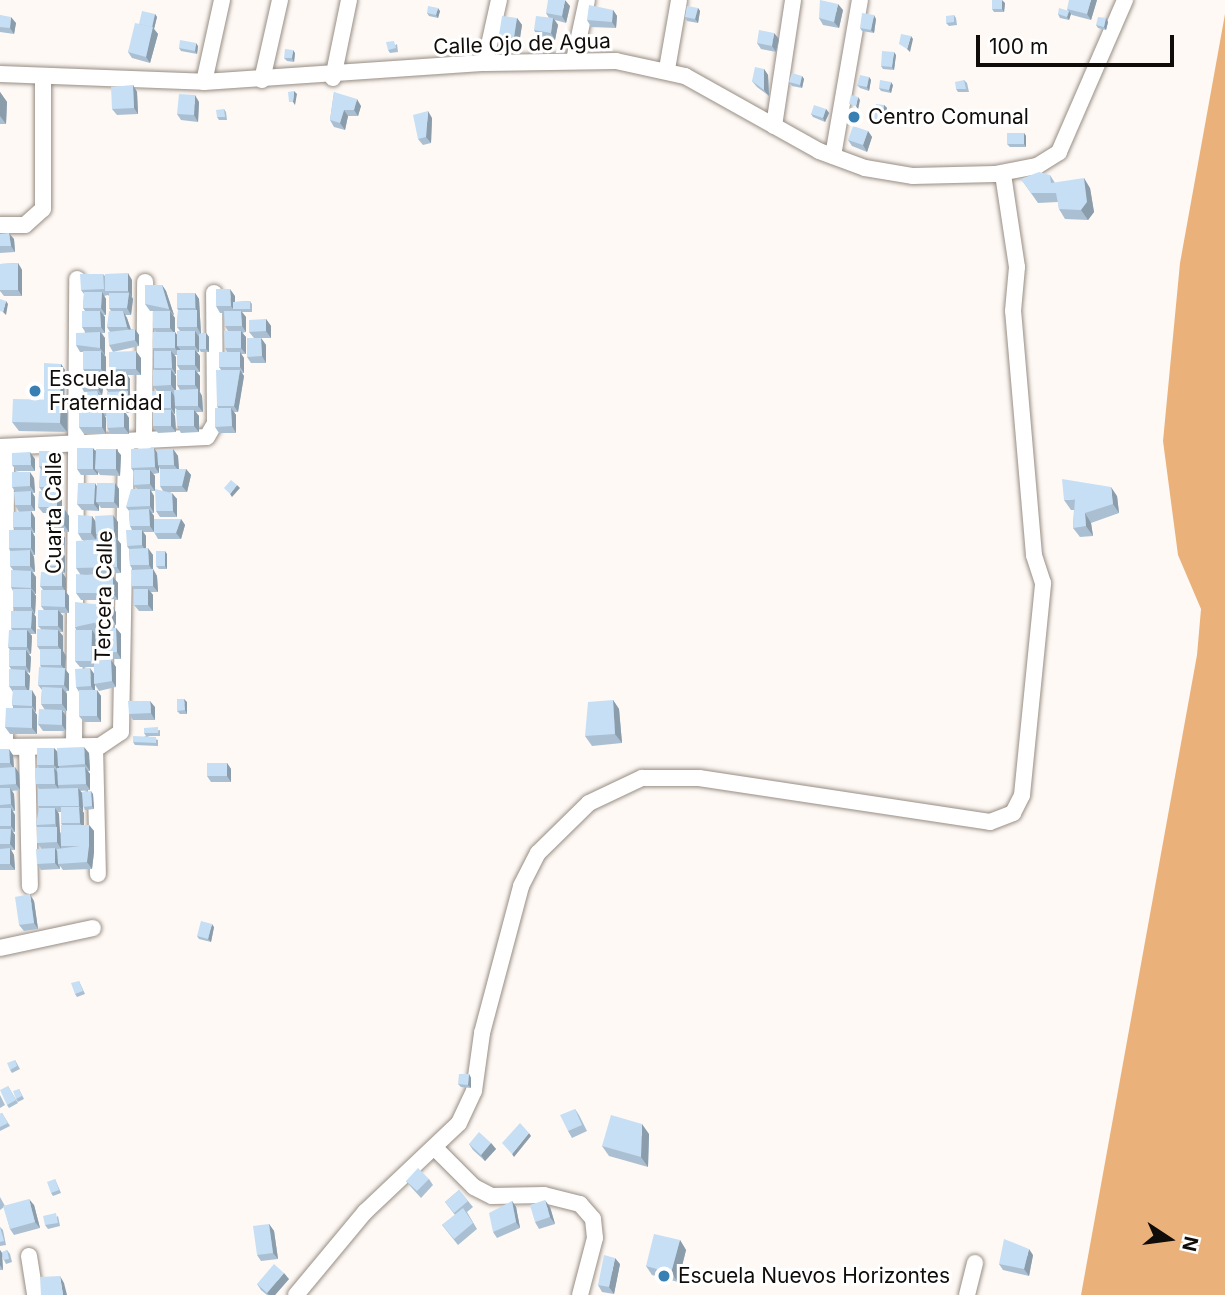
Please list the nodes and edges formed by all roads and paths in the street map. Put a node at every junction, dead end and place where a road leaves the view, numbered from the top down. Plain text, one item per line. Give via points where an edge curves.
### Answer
1 (222, 0) edge
2 (280, 0) edge
3 (349, 0) edge
4 (499, 0) edge
5 (587, 0) edge
6 (679, 0) edge
7 (793, 0) edge
8 (859, 0) edge
9 (1125, 0) edge
10 (574, 60) junction
11 (485, 63) junction
12 (667, 69) junction
13 (0, 74) edge
14 (43, 76) junction
15 (334, 78) junction
16 (262, 80) junction
17 (204, 82) junction
18 (774, 126) junction
19 (834, 156) junction
20 (1003, 174) junction
21 (0, 225) edge
22 (77, 279) edge
23 (145, 282) edge
24 (214, 293) edge
25 (144, 443) junction
26 (126, 444) junction
27 (75, 445) junction
28 (3, 447) edge
29 (103, 745) junction
30 (2, 747) edge
31 (27, 747) junction
32 (74, 747) junction
33 (98, 874) dead end
34 (30, 886) dead end
35 (93, 928) dead end
36 (0, 948) edge
37 (435, 1149) junction
38 (29, 1256) dead end
39 (975, 1262) dead end
40 (35, 1295) edge
41 (296, 1295) edge
42 (580, 1295) edge
43 (967, 1295) edge

1 - 17 street
2 - 16 street
3 - 15 street
4 - 11 street
5 - 10 street
6 - 12 street
7 - 18 street
8 - 19 street
9 - 20 street, Calle Ojo de Agua via 1059,152 1037,166
10 - 11 street, Calle Ojo de Agua
10 - 12 street, Calle Ojo de Agua
11 - 15 street, Calle Ojo de Agua
12 - 18 street, Calle Ojo de Agua
13 - 14 street, Calle Ojo de Agua
14 - 17 street, Calle Ojo de Agua
14 - 21 street via 43,209 25,225
15 - 16 street, Calle Ojo de Agua
16 - 17 street, Calle Ojo de Agua
18 - 19 street, Calle Ojo de Agua
19 - 20 street, Calle Ojo de Agua via 898,176
20 - 37 street via 1017,267 1013,311 1034,555 1043,583 1022,795 1013,813 990,822 699,778 642,778 589,803 538,853 521,886 471,1100
22 - 27 street, Cuarta Calle
23 - 25 street
24 - 25 street via 214,431 196,441
25 - 26 street
26 - 27 street
26 - 29 street, Tercera Calle via 124,724
27 - 28 street
27 - 32 street, Cuarta Calle
28 - 30 street
29 - 32 street
29 - 33 street, Tercera Calle
30 - 31 street
31 - 32 street
31 - 34 street
35 - 36 street
37 - 41 street via 365,1212
37 - 42 street via 474,1187 492,1196 544,1195 580,1204 593,1219 595,1238
38 - 40 street
39 - 43 street

